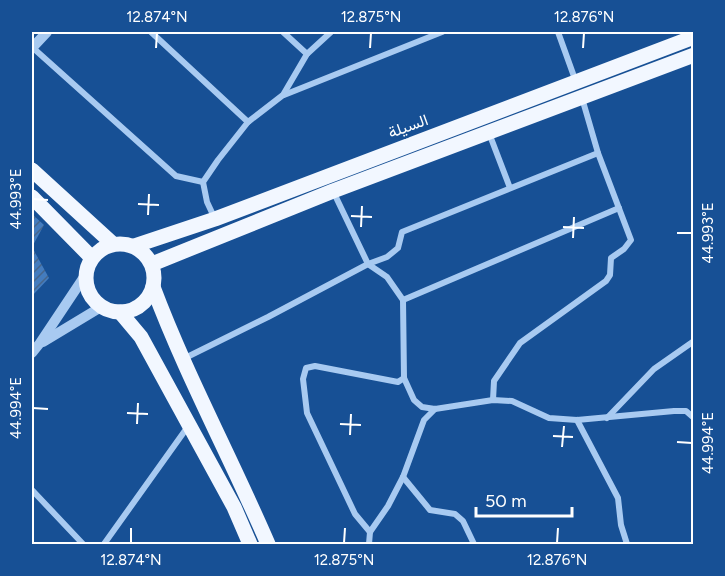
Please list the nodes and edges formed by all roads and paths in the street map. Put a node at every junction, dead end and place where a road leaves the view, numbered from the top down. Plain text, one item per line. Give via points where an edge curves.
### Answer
1 (47, 32) edge
2 (151, 32) edge
3 (283, 32) edge
4 (331, 32) edge
5 (442, 32) edge
6 (558, 32) edge
7 (683, 37) edge
8 (32, 48) edge
9 (307, 54) junction
10 (693, 55) edge
11 (576, 82) junction
12 (283, 95) junction
13 (582, 97) junction
14 (248, 122) junction
15 (489, 133) junction
16 (598, 153) junction
17 (32, 170) edge
18 (203, 182) junction
19 (510, 188) junction
20 (333, 190) junction
21 (32, 197) edge
22 (619, 208) junction
23 (215, 219) junction
24 (113, 244) junction
25 (134, 246) junction
26 (92, 258) junction
27 (152, 264) junction
28 (368, 264) junction
29 (86, 274) junction
30 (153, 287) junction
31 (403, 300) junction
32 (101, 307) junction
33 (120, 312) junction
34 (693, 340) edge
35 (40, 343) junction
36 (32, 353) edge
37 (183, 359) junction
38 (404, 378) junction
39 (493, 400) junction
40 (435, 409) junction
41 (607, 418) junction
42 (693, 418) edge
43 (577, 420) junction
44 (189, 424) junction
45 (403, 477) junction
46 (32, 490) edge
47 (370, 532) junction
48 (83, 544) edge
49 (104, 544) edge
50 (250, 544) edge
51 (268, 544) edge
52 (369, 544) edge
53 (474, 544) edge
54 (627, 544) edge

1 - 8 street
2 - 14 street
3 - 9 street
4 - 9 street
5 - 12 street
6 - 11 street
7 - 11 main road, السيلة
8 - 18 street via 176,176
9 - 12 street
10 - 13 main road
11 - 13 main road
11 - 23 main road, السيلة
12 - 14 street
13 - 15 main road
13 - 16 street
14 - 18 street
15 - 19 street
15 - 20 main road
16 - 19 street
16 - 22 street
17 - 24 main road
18 - 23 street
19 - 28 street via 402,232 398,248
20 - 27 main road
20 - 28 street
21 - 26 main road
22 - 31 street
22 - 39 street via 631,240 611,258 610,275 520,343 494,381
23 - 25 main road, السيلة
24 - 25 main road
24 - 26 main road
25 - 27 main road
26 - 29 main road
27 - 30 main road
28 - 31 street via 387,277
28 - 37 street
29 - 32 main road via 89,292
29 - 35 street
30 - 33 main road via 141,305
30 - 37 main road
31 - 38 street
32 - 33 main road
32 - 35 street
33 - 44 main road via 141,337
34 - 41 street via 654,369
35 - 36 street
37 - 51 main road
38 - 40 street via 414,400 422,407
38 - 47 street via 398,382 315,366 306,368 303,379 307,413 355,514
39 - 40 street
39 - 43 street via 512,401 549,418
40 - 45 street via 424,420
41 - 42 street via 674,411 686,411
41 - 43 street
43 - 54 street via 618,498
44 - 49 street
44 - 50 main road
45 - 47 street
45 - 53 street via 430,510 455,514 463,521
46 - 48 street
47 - 52 street

